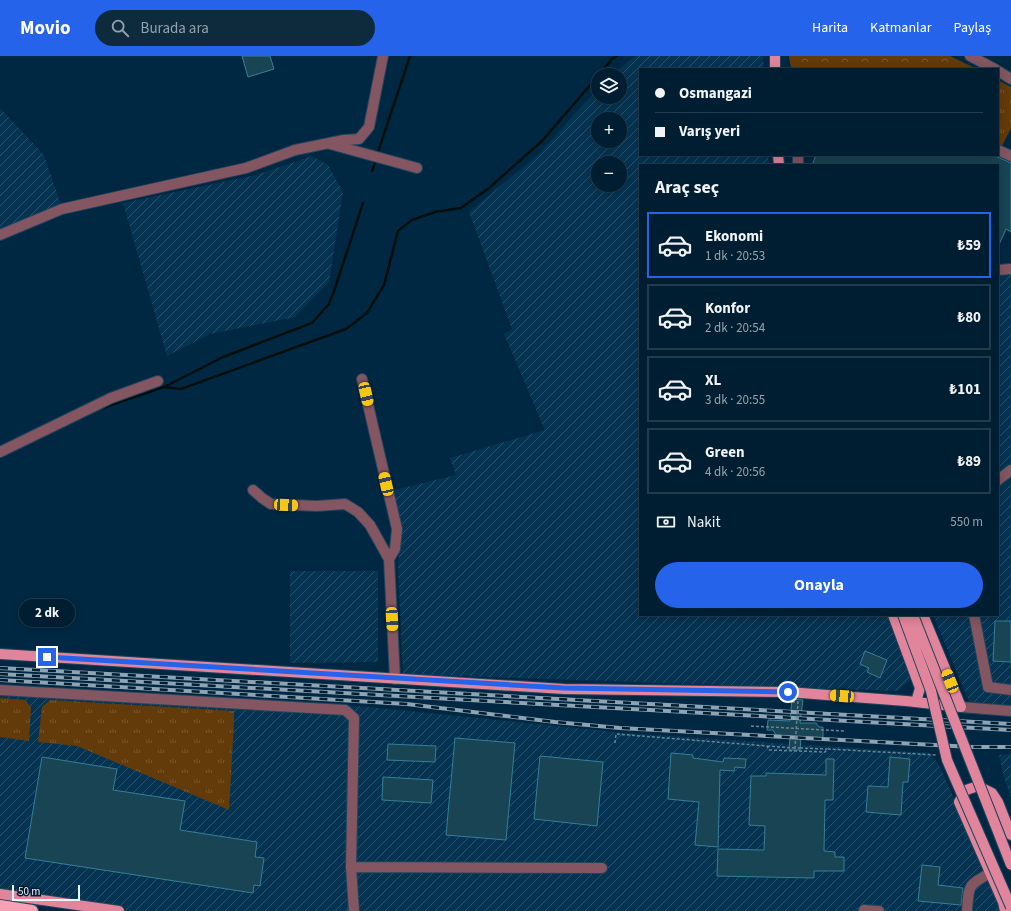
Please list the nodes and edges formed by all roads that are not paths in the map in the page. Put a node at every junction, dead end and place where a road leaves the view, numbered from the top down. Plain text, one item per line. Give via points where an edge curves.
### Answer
1 (384, 56) edge
2 (775, 56) edge
3 (970, 56) edge
4 (776, 68) edge
5 (993, 68) edge
6 (999, 72) edge
7 (1011, 79) edge
8 (329, 144) junction
9 (999, 150) edge
10 (1011, 156) edge
11 (417, 168) dead end
12 (0, 235) edge
13 (1011, 269) edge
14 (999, 270) edge
15 (362, 379) dead end
16 (158, 381) dead end
17 (0, 452) edge
18 (1011, 470) edge
19 (999, 479) edge
20 (253, 490) dead end
21 (389, 559) junction
22 (893, 616) edge
23 (903, 616) edge
24 (913, 616) edge
25 (923, 616) edge
26 (974, 616) edge
27 (0, 654) edge
28 (395, 679) junction
29 (0, 690) edge
30 (1011, 690) edge
31 (916, 702) junction
32 (961, 707) junction
33 (1011, 711) edge
34 (1011, 835) edge
35 (1011, 866) edge
36 (352, 867) junction
37 (602, 868) dead end
38 (990, 873) junction
39 (0, 894) edge
40 (0, 906) edge
41 (1011, 906) edge
42 (864, 910) dead end
43 (32, 911) edge
44 (120, 911) edge
45 (354, 911) edge
46 (879, 911) edge
47 (967, 911) edge
48 (1005, 911) edge

1 - 8 street via 369,128 359,139
2 - 4 main road
3 - 5 street
6 - 7 street
8 - 11 street
8 - 12 street via 295,150 246,168 62,209
9 - 10 street
13 - 14 street
15 - 21 street via 396,529 395,549
16 - 17 street via 111,398
18 - 19 street
20 - 21 street via 271,504 345,504 358,512 370,525
21 - 28 street
22 - 31 main road via 920,688
23 - 41 main road, bridge via 931,691 947,760
24 - 35 main road, bridge
25 - 32 main road
26 - 30 street via 988,687
27 - 28 main road
28 - 31 main road via 564,688 788,692
29 - 36 street via 346,710 354,718
31 - 32 main road
32 - 33 street
34 - 38 main road via 992,793 978,786 966,790 959,802
36 - 37 street
36 - 45 street
38 - 47 street via 976,881 969,889
38 - 48 main road
39 - 44 main road
40 - 43 highway
42 - 46 street

